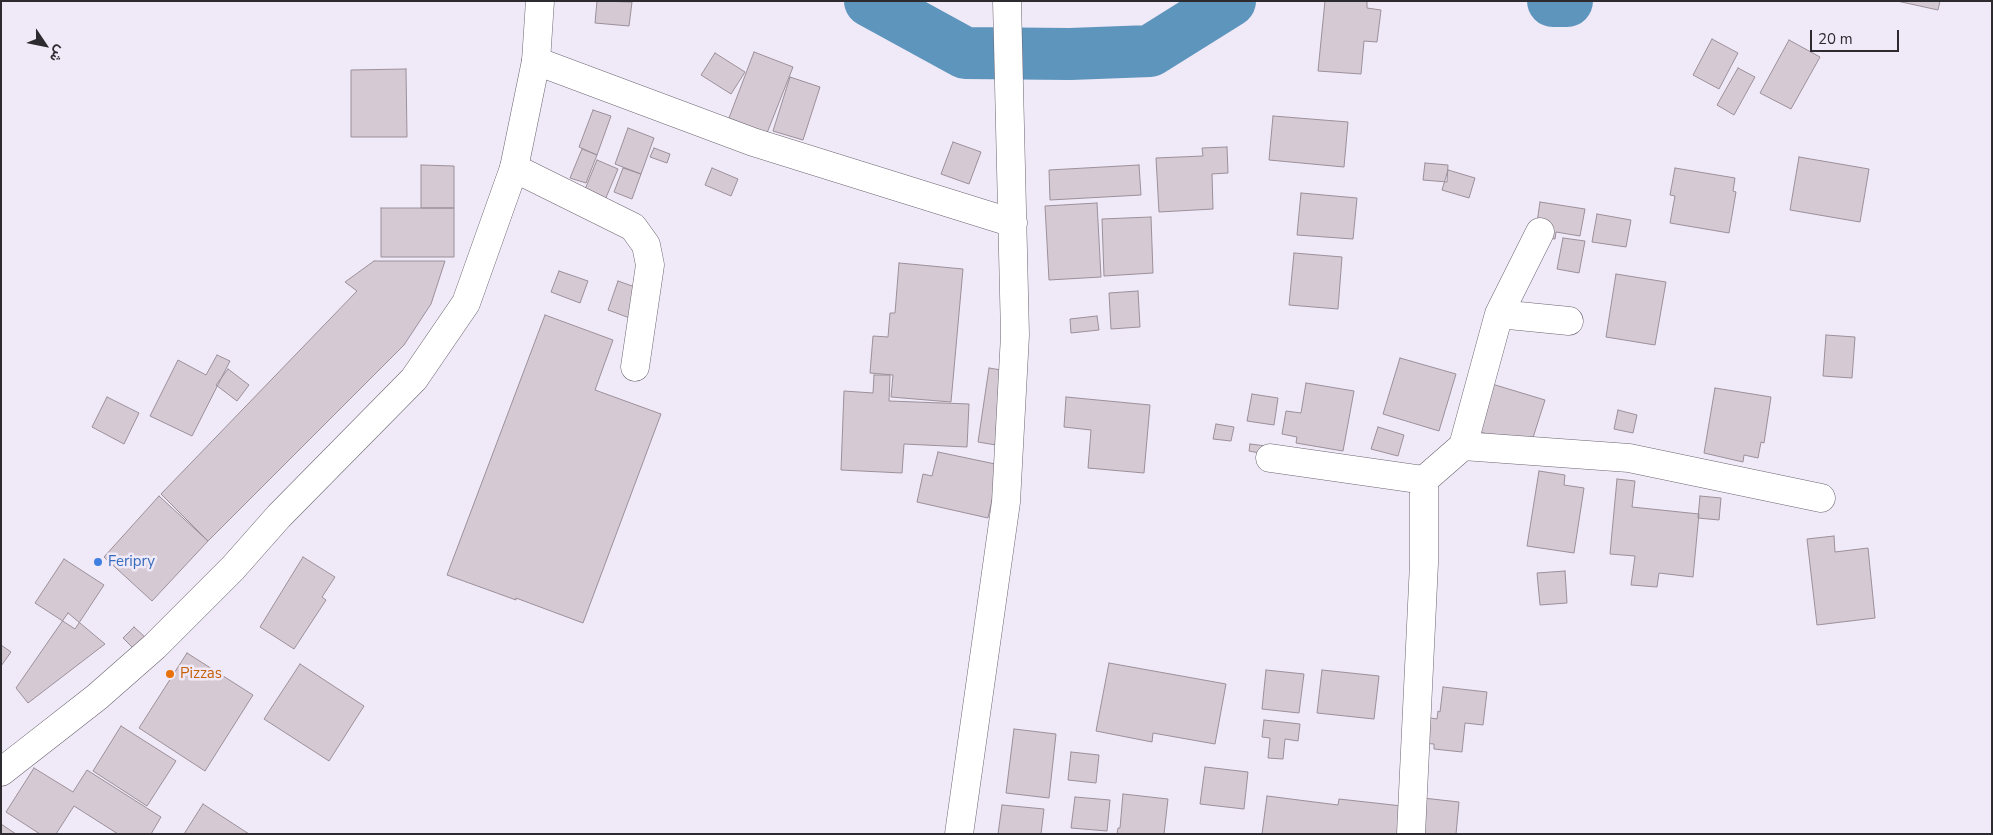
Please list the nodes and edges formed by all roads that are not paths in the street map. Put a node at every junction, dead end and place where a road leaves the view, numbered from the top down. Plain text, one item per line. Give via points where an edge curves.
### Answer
1 (540, 1) edge
2 (1007, 1) edge
3 (536, 61) junction
4 (514, 168) junction
5 (1013, 223) junction
6 (1540, 232) dead end
7 (1499, 314) junction
8 (1569, 321) dead end
9 (635, 367) dead end
10 (1463, 446) junction
11 (1270, 458) dead end
12 (1424, 480) junction
13 (1821, 498) dead end
14 (1, 772) edge
15 (959, 834) edge
16 (1410, 834) edge

1 - 3 street
2 - 5 street
3 - 4 street
3 - 5 street via 753,142
4 - 9 street via 633,226 646,245 650,265
4 - 14 street via 466,303 414,379 155,646 97,697
5 - 15 street via 1015,335 1006,502
6 - 7 street
7 - 8 street
7 - 10 street
10 - 12 street
10 - 13 street via 1629,458
11 - 12 street
12 - 16 street via 1424,563

